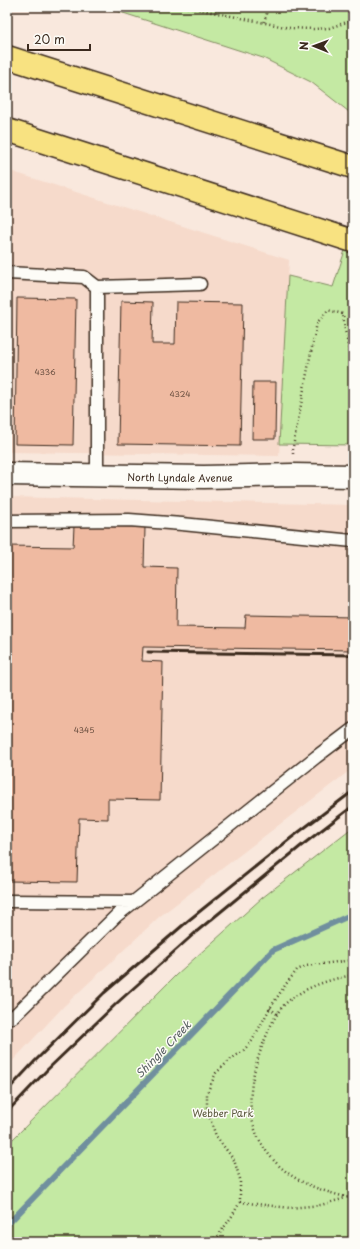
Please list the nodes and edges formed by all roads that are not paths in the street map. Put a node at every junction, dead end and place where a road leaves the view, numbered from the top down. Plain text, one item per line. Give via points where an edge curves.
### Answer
1 (7, 57) edge
2 (7, 130) edge
3 (353, 167) edge
4 (353, 241) edge
5 (7, 273) edge
6 (200, 284) dead end
7 (97, 287) junction
8 (7, 474) edge
9 (97, 476) junction
10 (353, 476) edge
11 (7, 521) edge
12 (353, 541) edge
13 (353, 729) edge
14 (7, 901) edge
15 (133, 902) junction
16 (7, 1017) edge

1 - 3 highway
2 - 4 highway
5 - 7 lane via 84,277
6 - 7 lane
7 - 9 lane
8 - 9 street, North Lyndale Avenue
9 - 10 street, North Lyndale Avenue
11 - 12 lane via 129,520
13 - 15 lane
14 - 15 lane
15 - 16 lane via 13,1017

